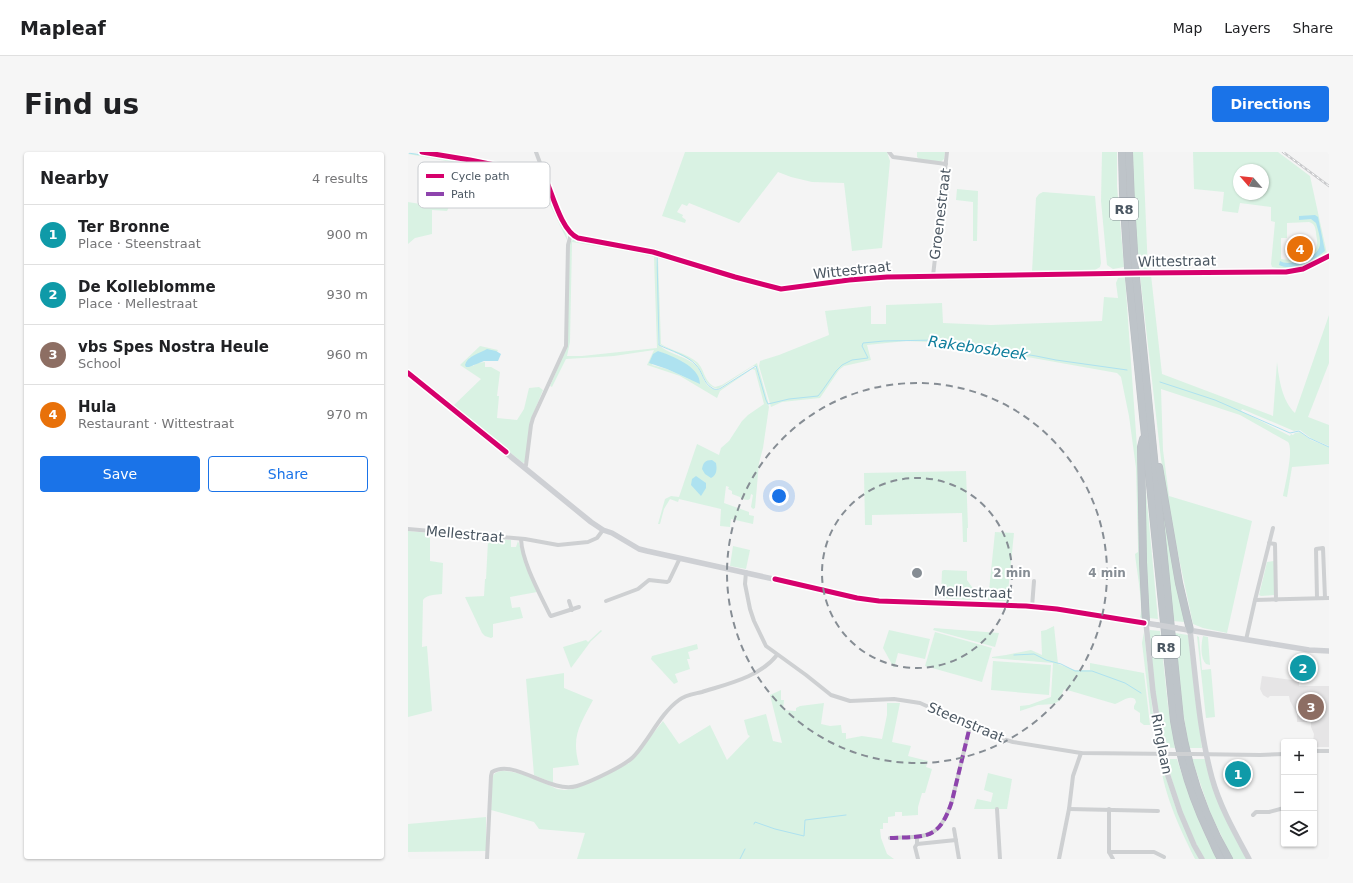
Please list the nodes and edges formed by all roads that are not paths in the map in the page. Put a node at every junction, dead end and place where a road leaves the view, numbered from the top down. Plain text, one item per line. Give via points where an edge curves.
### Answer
1 (422, 152) edge
2 (536, 152) edge
3 (889, 152) edge
4 (947, 152) edge
5 (1122, 152) edge
6 (1129, 152) edge
7 (479, 162) edge
8 (539, 162) edge
9 (946, 164) junction
10 (550, 190) edge
11 (572, 234) junction
12 (1329, 256) edge
13 (1132, 267) junction
14 (933, 276) junction
15 (408, 373) edge
16 (1148, 427) junction
17 (525, 467) junction
18 (1273, 528) dead end
19 (408, 529) edge
20 (602, 532) junction
21 (521, 539) junction
22 (1269, 543) junction
23 (680, 558) junction
24 (746, 572) junction
25 (1034, 581) dead end
26 (1317, 598) junction
27 (1327, 598) edge
28 (1255, 600) junction
29 (1276, 600) junction
30 (569, 601) dead end
31 (606, 601) dead end
32 (579, 607) dead end
33 (1032, 607) junction
34 (572, 610) junction
35 (1146, 623) junction
36 (1190, 630) junction
37 (1246, 640) junction
38 (1329, 651) edge
39 (777, 654) junction
40 (970, 726) junction
41 (1317, 751) edge
42 (1329, 751) edge
43 (1081, 753) junction
44 (1162, 753) junction
45 (1206, 754) junction
46 (1281, 754) edge
47 (997, 809) dead end
48 (1069, 809) junction
49 (1109, 809) junction
50 (1281, 809) edge
51 (1158, 811) dead end
52 (1254, 815) dead end
53 (954, 829) dead end
54 (890, 838) dead end
55 (917, 838) junction
56 (956, 840) junction
57 (917, 844) junction
58 (1109, 852) junction
59 (1164, 856) dead end
60 (487, 859) edge
61 (918, 859) edge
62 (959, 859) edge
63 (1000, 859) edge
64 (1059, 859) edge
65 (1113, 859) edge
66 (1202, 859) edge
67 (1221, 859) edge
68 (1229, 859) edge
69 (1249, 859) edge

1 - 7 street
2 - 8 street
3 - 9 street via 893,157
4 - 9 street, Groenestraat
5 - 13 highway, R8 via 1123,193
6 - 13 highway, R8
9 - 14 street, Groenestraat
10 - 11 street
11 - 14 street, Wittestraat via 585,240 653,252 781,289 849,280
11 - 17 street via 568,245 566,346 531,425
12 - 14 street, Wittestraat via 1304,269 1286,272
13 - 16 highway, R8, bridge
15 - 17 street
16 - 35 highway, R8 via 1141,446
16 - 36 highway, R8 via 1155,441 1179,583
16 - 67 highway, R8 via 1169,682 1176,733 1192,795
16 - 68 highway, R8 via 1183,736 1188,760 1206,813
17 - 20 street
18 - 22 street
19 - 21 street, Mellestraat
20 - 21 street, Mellestraat via 588,542 573,544 558,545
20 - 23 street, Mellestraat via 647,551
21 - 34 street, Mellestraat via 533,578 550,615
22 - 28 street
22 - 29 street via 1275,544
23 - 24 street, Mellestraat
23 - 31 street via 668,582 649,580 638,589
24 - 33 street, Mellestraat via 879,601
24 - 39 street, Steenstraat via 745,584 754,622 766,646
25 - 33 street, Mellestraat
26 - 27 street
26 - 27 street via 1316,549 1323,548
26 - 29 street
28 - 29 street
28 - 37 street
30 - 34 street
32 - 34 street, Mellestraat
33 - 35 street, Mellestraat
35 - 36 street, Mellestraat, bridge
35 - 44 street, Ringlaan
36 - 37 street, Mellestraat
36 - 45 street
37 - 38 street, Mellestraat
39 - 40 street, Steenstraat via 826,692 839,698 850,701 894,699 920,703
39 - 60 street via 766,666 749,676 680,700 630,760 594,780 576,786 562,787 516,771 499,769 492,772
40 - 43 street, Steenstraat via 1013,742
40 - 55 street via 949,811 937,830
41 - 42 street
43 - 44 street, Steenstraat
43 - 48 street via 1072,776
44 - 45 street, Steenstraat, bridge
44 - 66 street, Ringlaan via 1180,812
45 - 46 street, Steenstraat
45 - 69 street via 1220,802
47 - 63 street
48 - 49 street
48 - 64 street
49 - 51 street
49 - 58 street
50 - 52 street via 1256,812
53 - 56 street
54 - 55 street
55 - 57 street
56 - 57 street
56 - 62 street
57 - 61 street via 915,847
58 - 59 street via 1154,852
58 - 65 street

